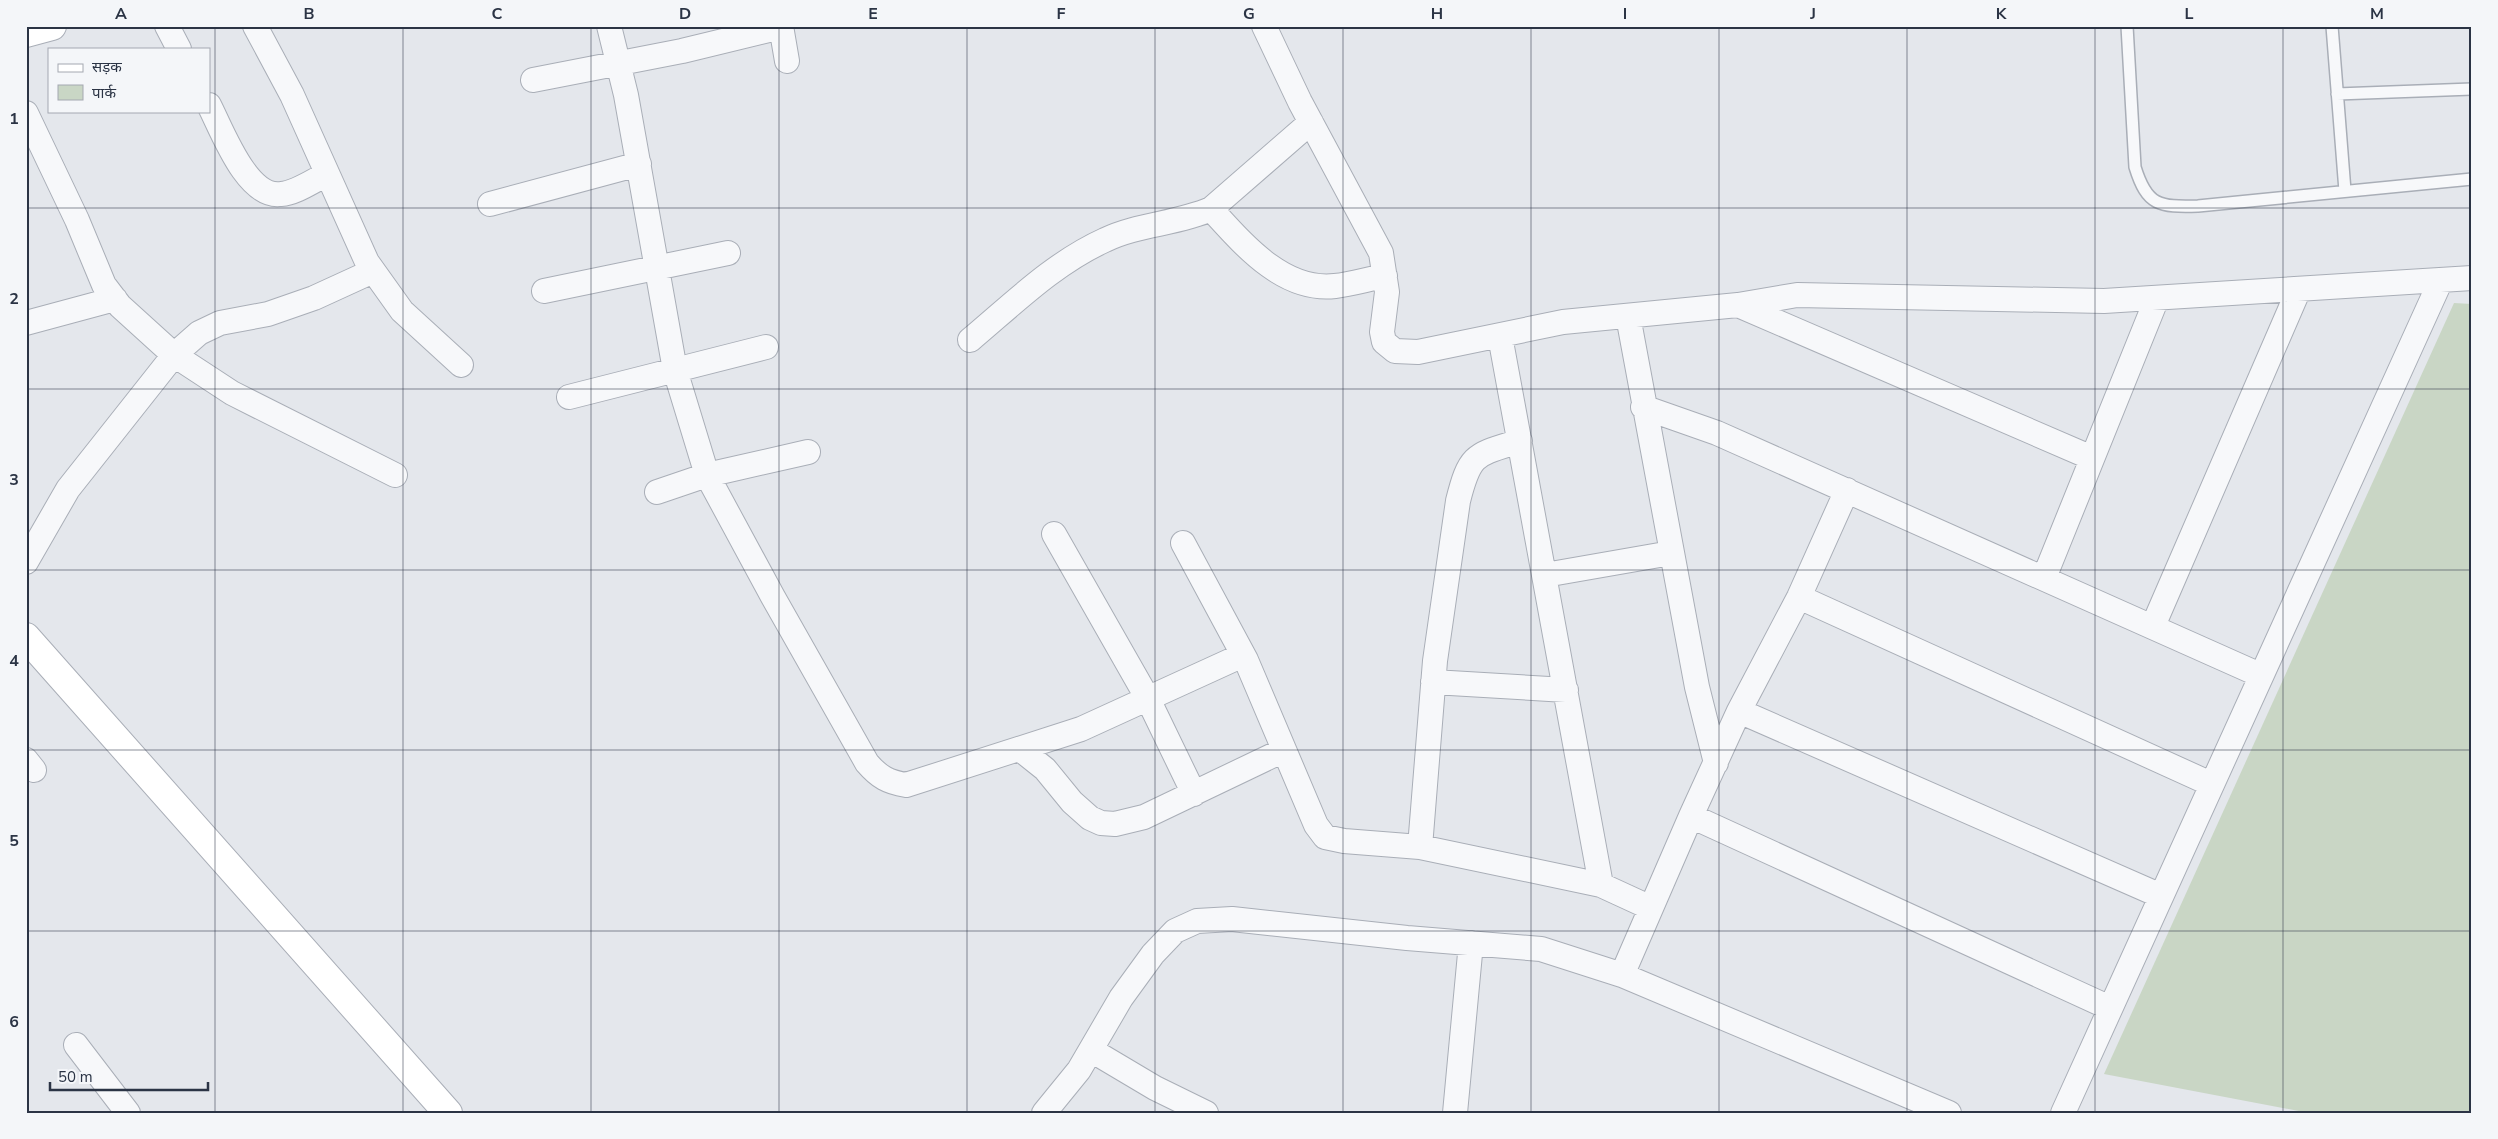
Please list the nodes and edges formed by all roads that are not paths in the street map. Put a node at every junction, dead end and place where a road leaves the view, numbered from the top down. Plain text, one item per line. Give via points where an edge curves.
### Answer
1 (52, 26) edge
2 (167, 26) edge
3 (254, 26) edge
4 (608, 26) edge
5 (781, 26) edge
6 (1264, 26) edge
7 (2127, 26) edge
8 (2332, 26) edge
9 (26, 33) edge
10 (178, 48) edge
11 (787, 61) dead end
12 (616, 63) junction
13 (532, 80) dead end
14 (2472, 89) edge
15 (2337, 94) junction
16 (210, 107) edge
17 (26, 113) edge
18 (1311, 122) junction
19 (639, 164) junction
20 (327, 174) junction
21 (2472, 179) edge
22 (2345, 191) junction
23 (490, 204) dead end
24 (1211, 210) junction
25 (728, 252) dead end
26 (658, 269) junction
27 (373, 271) junction
28 (1385, 276) junction
29 (2472, 278) edge
30 (2441, 280) junction
31 (2299, 289) junction
32 (544, 292) dead end
33 (2157, 298) junction
34 (115, 300) junction
35 (1738, 305) junction
36 (1628, 316) junction
37 (26, 323) edge
38 (1500, 336) junction
39 (970, 340) dead end
40 (766, 347) dead end
41 (174, 355) junction
42 (461, 365) dead end
43 (675, 370) junction
44 (569, 397) dead end
45 (1643, 407) junction
46 (1520, 442) junction
47 (808, 452) dead end
48 (2092, 458) junction
49 (395, 475) dead end
50 (707, 475) junction
51 (1847, 490) junction
52 (657, 492) dead end
53 (1054, 534) dead end
54 (1183, 543) dead end
55 (1671, 553) junction
56 (26, 562) edge
57 (1545, 575) junction
58 (2044, 578) junction
59 (1799, 598) junction
60 (2153, 626) junction
61 (26, 637) edge
62 (1243, 655) junction
63 (2260, 675) junction
64 (1433, 682) junction
65 (1566, 690) junction
66 (1148, 699) junction
67 (1739, 711) junction
68 (1020, 749) junction
69 (1284, 750) junction
70 (1716, 762) junction
71 (2211, 784) junction
72 (1194, 794) junction
73 (1691, 816) junction
74 (1420, 847) junction
75 (1601, 885) junction
76 (2161, 896) junction
77 (1651, 908) junction
78 (1471, 943) junction
79 (1622, 975) junction
80 (2110, 1008) junction
81 (76, 1045) dead end
82 (1091, 1050) junction
83 (447, 1112) edge
84 (128, 1113) edge
85 (1044, 1113) edge
86 (1206, 1113) edge
87 (1455, 1113) edge
88 (1949, 1113) edge
89 (2063, 1113) edge

1 - 9 main road
2 - 10 street
3 - 20 street via 292,95
4 - 12 street
5 - 11 street
5 - 12 street via 682,51
6 - 18 street
7 - 22 lane via 2135,166 2149,198 2166,207 2198,206
8 - 15 lane
12 - 13 street
12 - 19 street
14 - 15 lane
15 - 22 lane
16 - 20 street via 247,178 261,189 275,195 284,194
17 - 34 street via 104,285
18 - 24 street
18 - 28 street via 1381,253
19 - 23 street
19 - 26 street
20 - 27 street
21 - 22 lane
24 - 28 street via 1279,273 1306,284 1334,286
24 - 39 street via 1105,239 1050,272
25 - 26 street
26 - 32 street
26 - 43 street
27 - 41 street via 314,298 268,314 220,323 199,333
27 - 42 street via 402,311
28 - 38 street via 1382,332 1384,342 1395,350 1418,352
29 - 30 street
30 - 31 street
30 - 63 street
31 - 33 street
31 - 60 street
33 - 35 street via 2104,301 1797,295
33 - 48 street
34 - 37 street
34 - 41 street
35 - 36 street
35 - 48 street
36 - 38 street via 1563,322
36 - 45 street
38 - 46 street
40 - 43 street
41 - 49 street via 256,406
41 - 56 street via 68,489
43 - 44 street
43 - 50 street
45 - 51 street via 1717,434
45 - 55 street
46 - 57 street
46 - 64 street via 1481,453 1473,460 1462,484
47 - 50 street
48 - 58 street
50 - 52 street
50 - 68 street via 772,597 879,777 906,785
51 - 58 street
51 - 59 street
53 - 66 street
54 - 62 street
55 - 57 street
55 - 70 street via 1697,687
57 - 65 street
58 - 60 street
59 - 67 street
59 - 71 street
60 - 63 street
61 - 83 main road
62 - 66 street
62 - 69 street
63 - 71 street
64 - 65 street
64 - 74 street
65 - 75 street
66 - 68 street via 1081,730
66 - 72 street
67 - 70 street
67 - 76 street
68 - 72 street via 1045,769 1072,802 1101,824 1144,817
69 - 72 street
69 - 74 street via 1316,825 1325,837
70 - 73 street
71 - 76 street
73 - 77 street
73 - 80 street
74 - 75 street
75 - 77 street
76 - 80 street
77 - 79 street
78 - 79 street via 1541,949
78 - 82 street via 1232,919 1197,921 1175,931 1153,954 1121,998
78 - 87 street
79 - 88 street
80 - 89 street
81 - 84 street
82 - 85 street
82 - 86 street via 1155,1088

